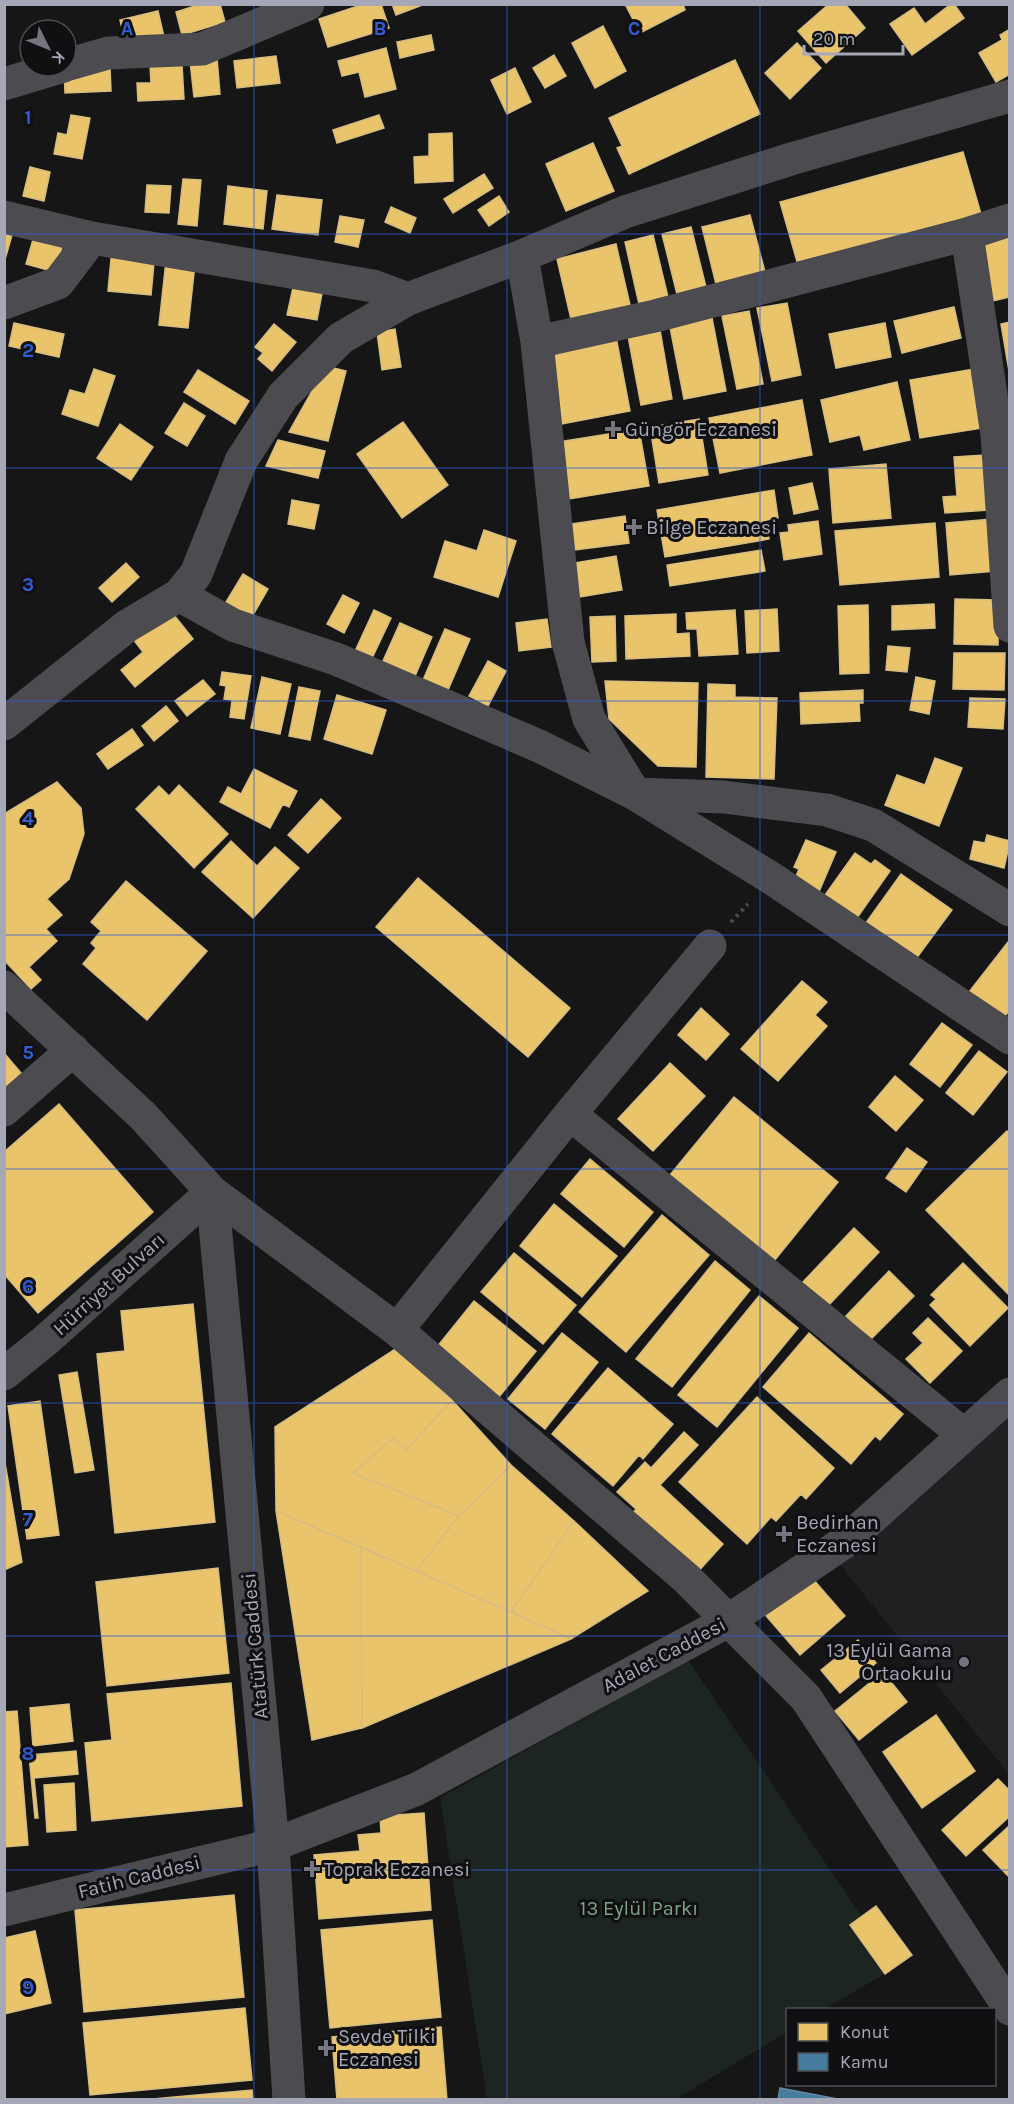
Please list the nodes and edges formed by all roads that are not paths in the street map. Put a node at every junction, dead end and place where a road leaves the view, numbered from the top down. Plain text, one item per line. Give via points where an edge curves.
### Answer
1 (308, 4) edge
2 (78, 62) edge
3 (24, 78) edge
4 (4, 84) edge
5 (1010, 96) edge
6 (4, 217) edge
7 (1010, 220) edge
8 (967, 234) junction
9 (92, 238) junction
10 (522, 256) junction
11 (408, 299) junction
12 (4, 303) edge
13 (537, 342) junction
14 (179, 595) junction
15 (1010, 626) edge
16 (4, 724) edge
17 (635, 794) junction
18 (1010, 910) edge
19 (710, 946) road end
20 (5, 990) edge
21 (1010, 1038) edge
22 (73, 1050) junction
23 (4, 1110) edge
24 (570, 1114) junction
25 (212, 1192) junction
26 (397, 1330) junction
27 (4, 1374) edge
28 (1010, 1394) edge
29 (963, 1434) junction
30 (728, 1621) junction
31 (273, 1845) junction
32 (4, 1910) edge
33 (1010, 2009) edge
34 (289, 2100) edge

1 - 2 street via 202,49 108,53
3 - 4 street
5 - 10 street via 625,212
6 - 9 street
7 - 8 street
8 - 13 street
8 - 15 street via 997,435
9 - 11 street via 373,286
9 - 12 street via 58,283
10 - 11 street
10 - 13 street
11 - 14 street via 341,338 283,396 241,461 196,574
13 - 17 street via 568,642 589,719
14 - 16 street via 127,626
14 - 17 street via 233,625 336,659 539,746
17 - 18 street via 724,797 836,813 873,825
17 - 21 street via 771,878
19 - 24 street
20 - 22 street
22 - 23 street
22 - 25 street via 143,1116
24 - 26 street
24 - 29 street
25 - 26 street
25 - 27 street, Hürriyet Bulvarı
25 - 31 street, Atatürk Caddesi
26 - 30 street via 686,1578
28 - 29 street, Adalet Caddesi
29 - 30 street, Adalet Caddesi via 846,1541
30 - 31 street, Adalet Caddesi via 417,1789
30 - 33 street via 806,1698
31 - 32 street, Fatih Caddesi
31 - 34 street, Atatürk Caddesi

